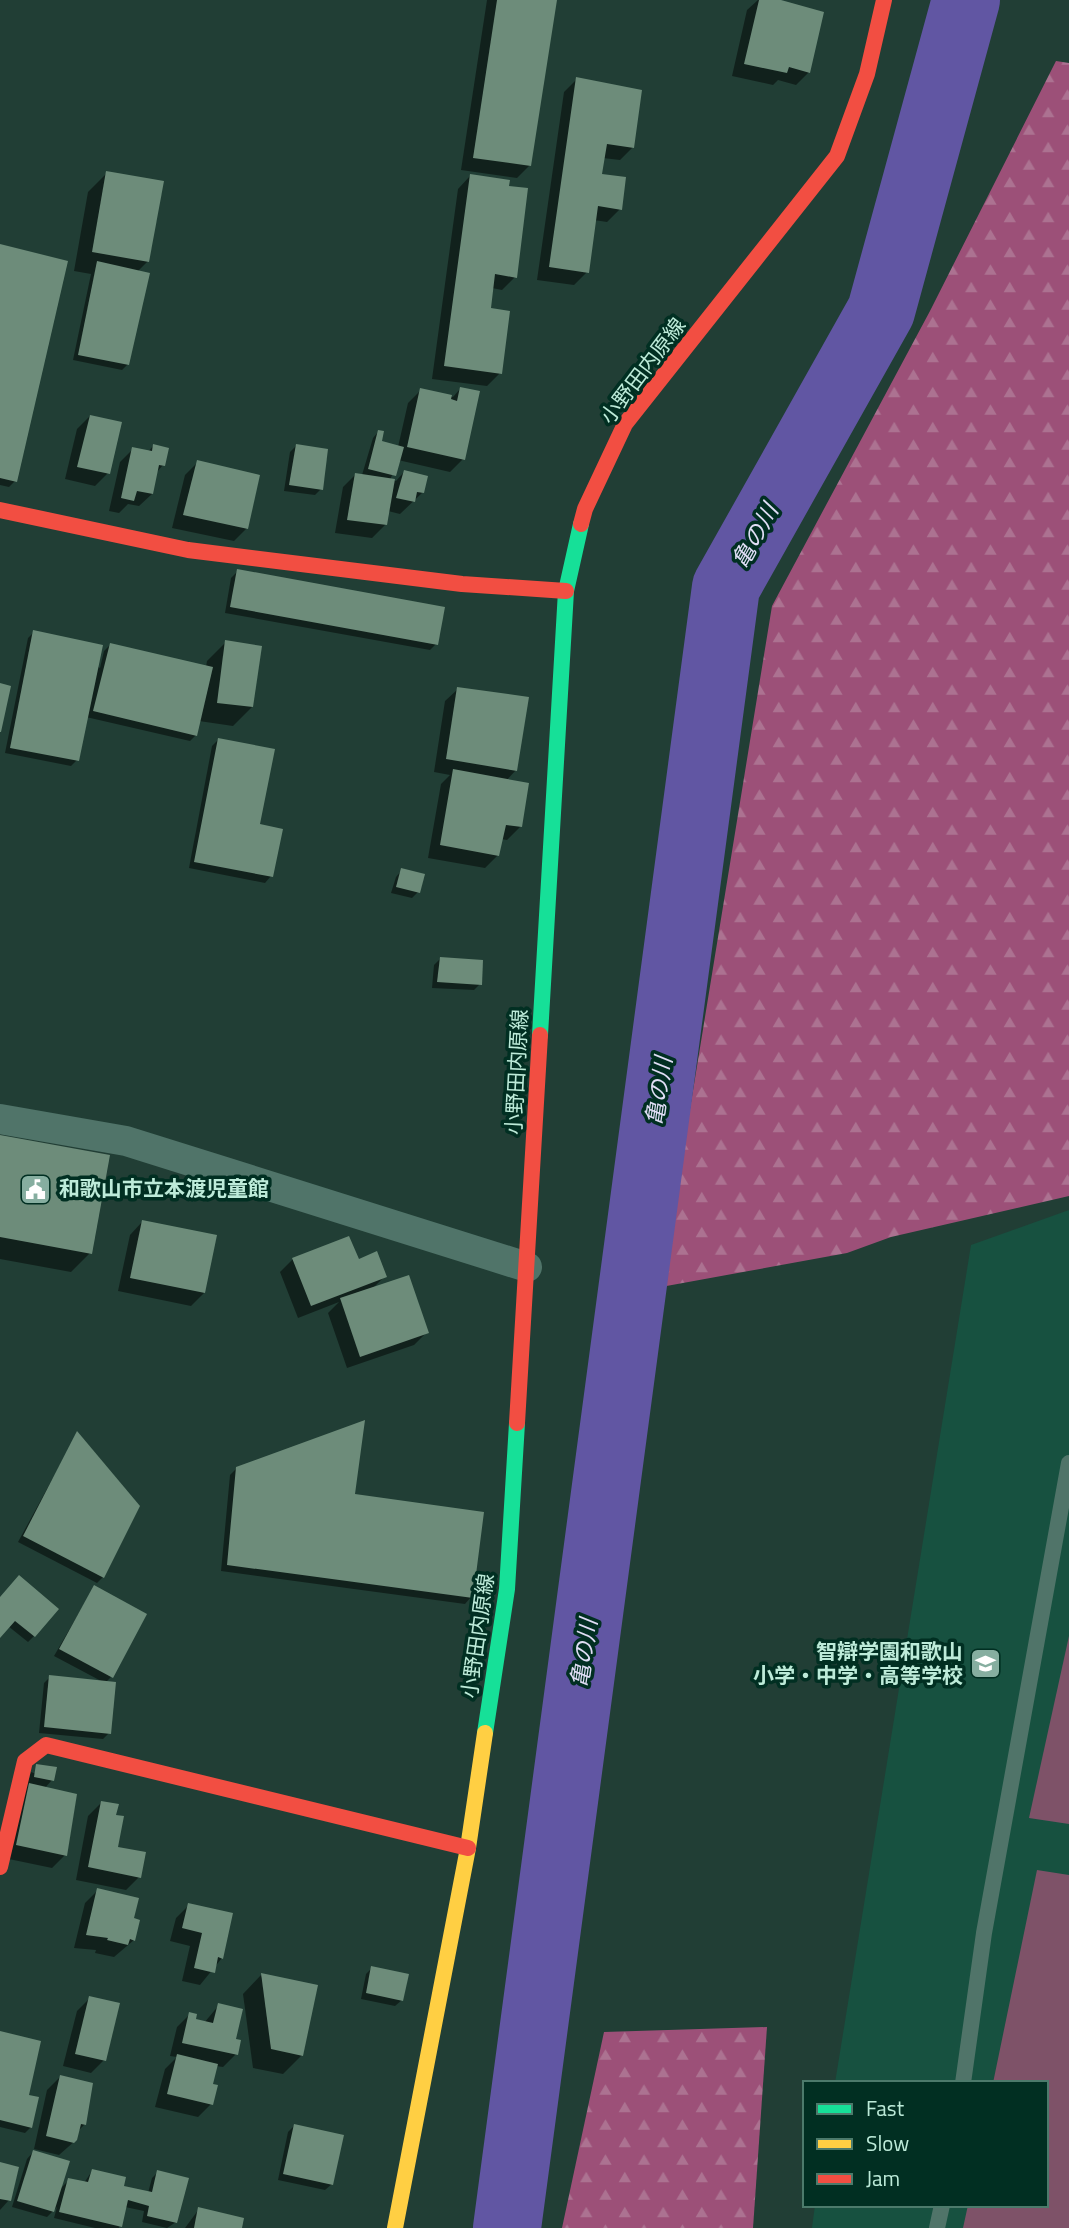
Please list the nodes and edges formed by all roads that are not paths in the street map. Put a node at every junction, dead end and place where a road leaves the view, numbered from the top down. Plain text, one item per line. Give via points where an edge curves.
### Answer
1 (884, 0) edge
2 (0, 510) edge
3 (566, 591) junction
4 (0, 1119) edge
5 (527, 1267) junction
6 (1069, 1463) edge
7 (5, 1833) edge
8 (468, 1848) junction
9 (0, 1867) edge
10 (963, 2081) edge
11 (942, 2207) edge
12 (395, 2228) edge
13 (937, 2228) edge

1 - 3 main road, 小野田内原線 via 867,74 837,156 625,424 585,509
2 - 3 main road via 188,550 462,584
3 - 5 main road, 小野田内原線
4 - 5 street via 126,1141
5 - 8 main road, 小野田内原線 via 507,1589
6 - 10 lane via 987,1920
7 - 8 main road via 25,1761 46,1745
7 - 9 main road
8 - 12 main road, 小野田内原線
11 - 13 lane

